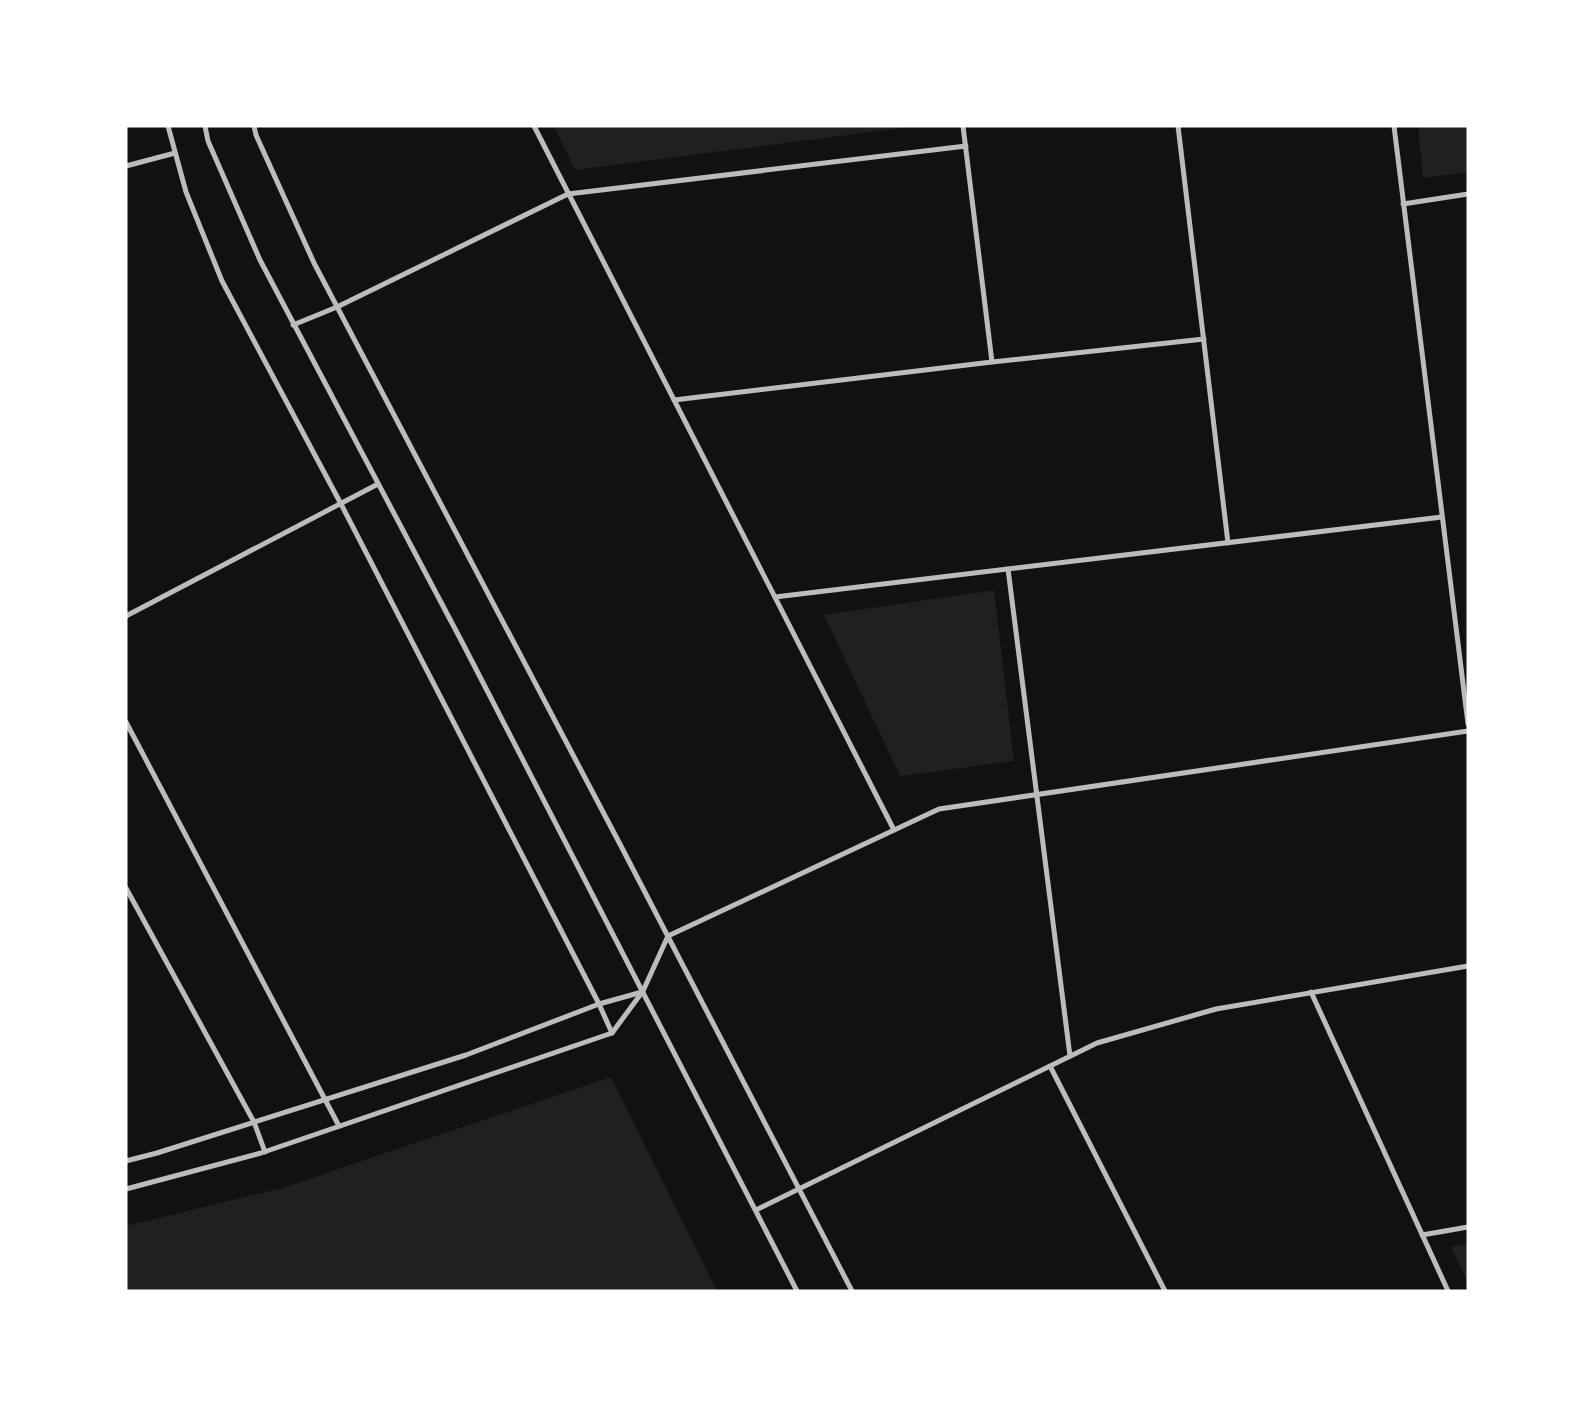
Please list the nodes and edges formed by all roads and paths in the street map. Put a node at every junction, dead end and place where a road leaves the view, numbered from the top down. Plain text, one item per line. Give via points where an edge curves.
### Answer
1 (168, 126) edge
2 (205, 126) edge
3 (254, 126) edge
4 (534, 126) edge
5 (963, 126) edge
6 (1178, 126) edge
7 (1394, 126) edge
8 (966, 146) junction
9 (175, 153) junction
10 (126, 166) edge
11 (568, 194) junction
12 (1468, 194) edge
13 (1403, 204) junction
14 (338, 308) junction
15 (293, 325) junction
16 (1204, 339) junction
17 (992, 362) junction
18 (674, 400) junction
19 (378, 484) junction
20 (341, 504) junction
21 (1442, 517) junction
22 (1228, 543) junction
23 (1008, 569) junction
24 (775, 597) junction
25 (126, 616) edge
26 (126, 722) edge
27 (1468, 724) edge
28 (1468, 731) edge
29 (1036, 795) junction
30 (894, 830) junction
31 (126, 888) edge
32 (668, 936) junction
33 (1468, 966) edge
34 (643, 991) junction
35 (1311, 992) junction
36 (599, 1004) junction
37 (612, 1033) junction
38 (1070, 1056) junction
39 (1050, 1066) junction
40 (325, 1099) junction
41 (254, 1122) junction
42 (339, 1126) junction
43 (265, 1152) junction
44 (126, 1160) edge
45 (126, 1188) edge
46 (799, 1188) junction
47 (756, 1210) junction
48 (1468, 1227) edge
49 (1422, 1235) junction
50 (797, 1291) edge
51 (852, 1291) edge
52 (1165, 1291) edge
53 (1448, 1291) edge

1 - 9 street
2 - 15 street via 208,141 260,260
3 - 14 street via 314,263
4 - 11 street
5 - 8 street
6 - 16 street
7 - 13 street
8 - 11 street
8 - 17 street
9 - 10 street
9 - 20 street via 186,192 222,280
11 - 14 street
11 - 18 street
12 - 13 street
13 - 21 street
14 - 15 street
14 - 32 street
15 - 19 street
16 - 17 street
16 - 22 street
17 - 18 street
18 - 24 street
19 - 20 street
19 - 34 street
20 - 25 street
20 - 36 street
21 - 22 street
21 - 27 street
22 - 23 street
23 - 24 street
23 - 29 street
24 - 30 street
26 - 40 street
28 - 29 street
29 - 30 street via 939,809
29 - 38 street
30 - 32 street
31 - 41 street
32 - 34 street
32 - 46 street
33 - 35 street
34 - 36 street
34 - 37 street
34 - 47 street
35 - 38 street via 1216,1009 1097,1042
35 - 49 street
36 - 37 street
36 - 40 street via 466,1055
37 - 42 street
38 - 39 street
39 - 46 street
39 - 52 street
40 - 41 street
40 - 42 street
41 - 43 street
41 - 44 street
42 - 43 street
43 - 45 street
46 - 47 street
46 - 51 street
47 - 50 street
48 - 49 street
49 - 53 street

